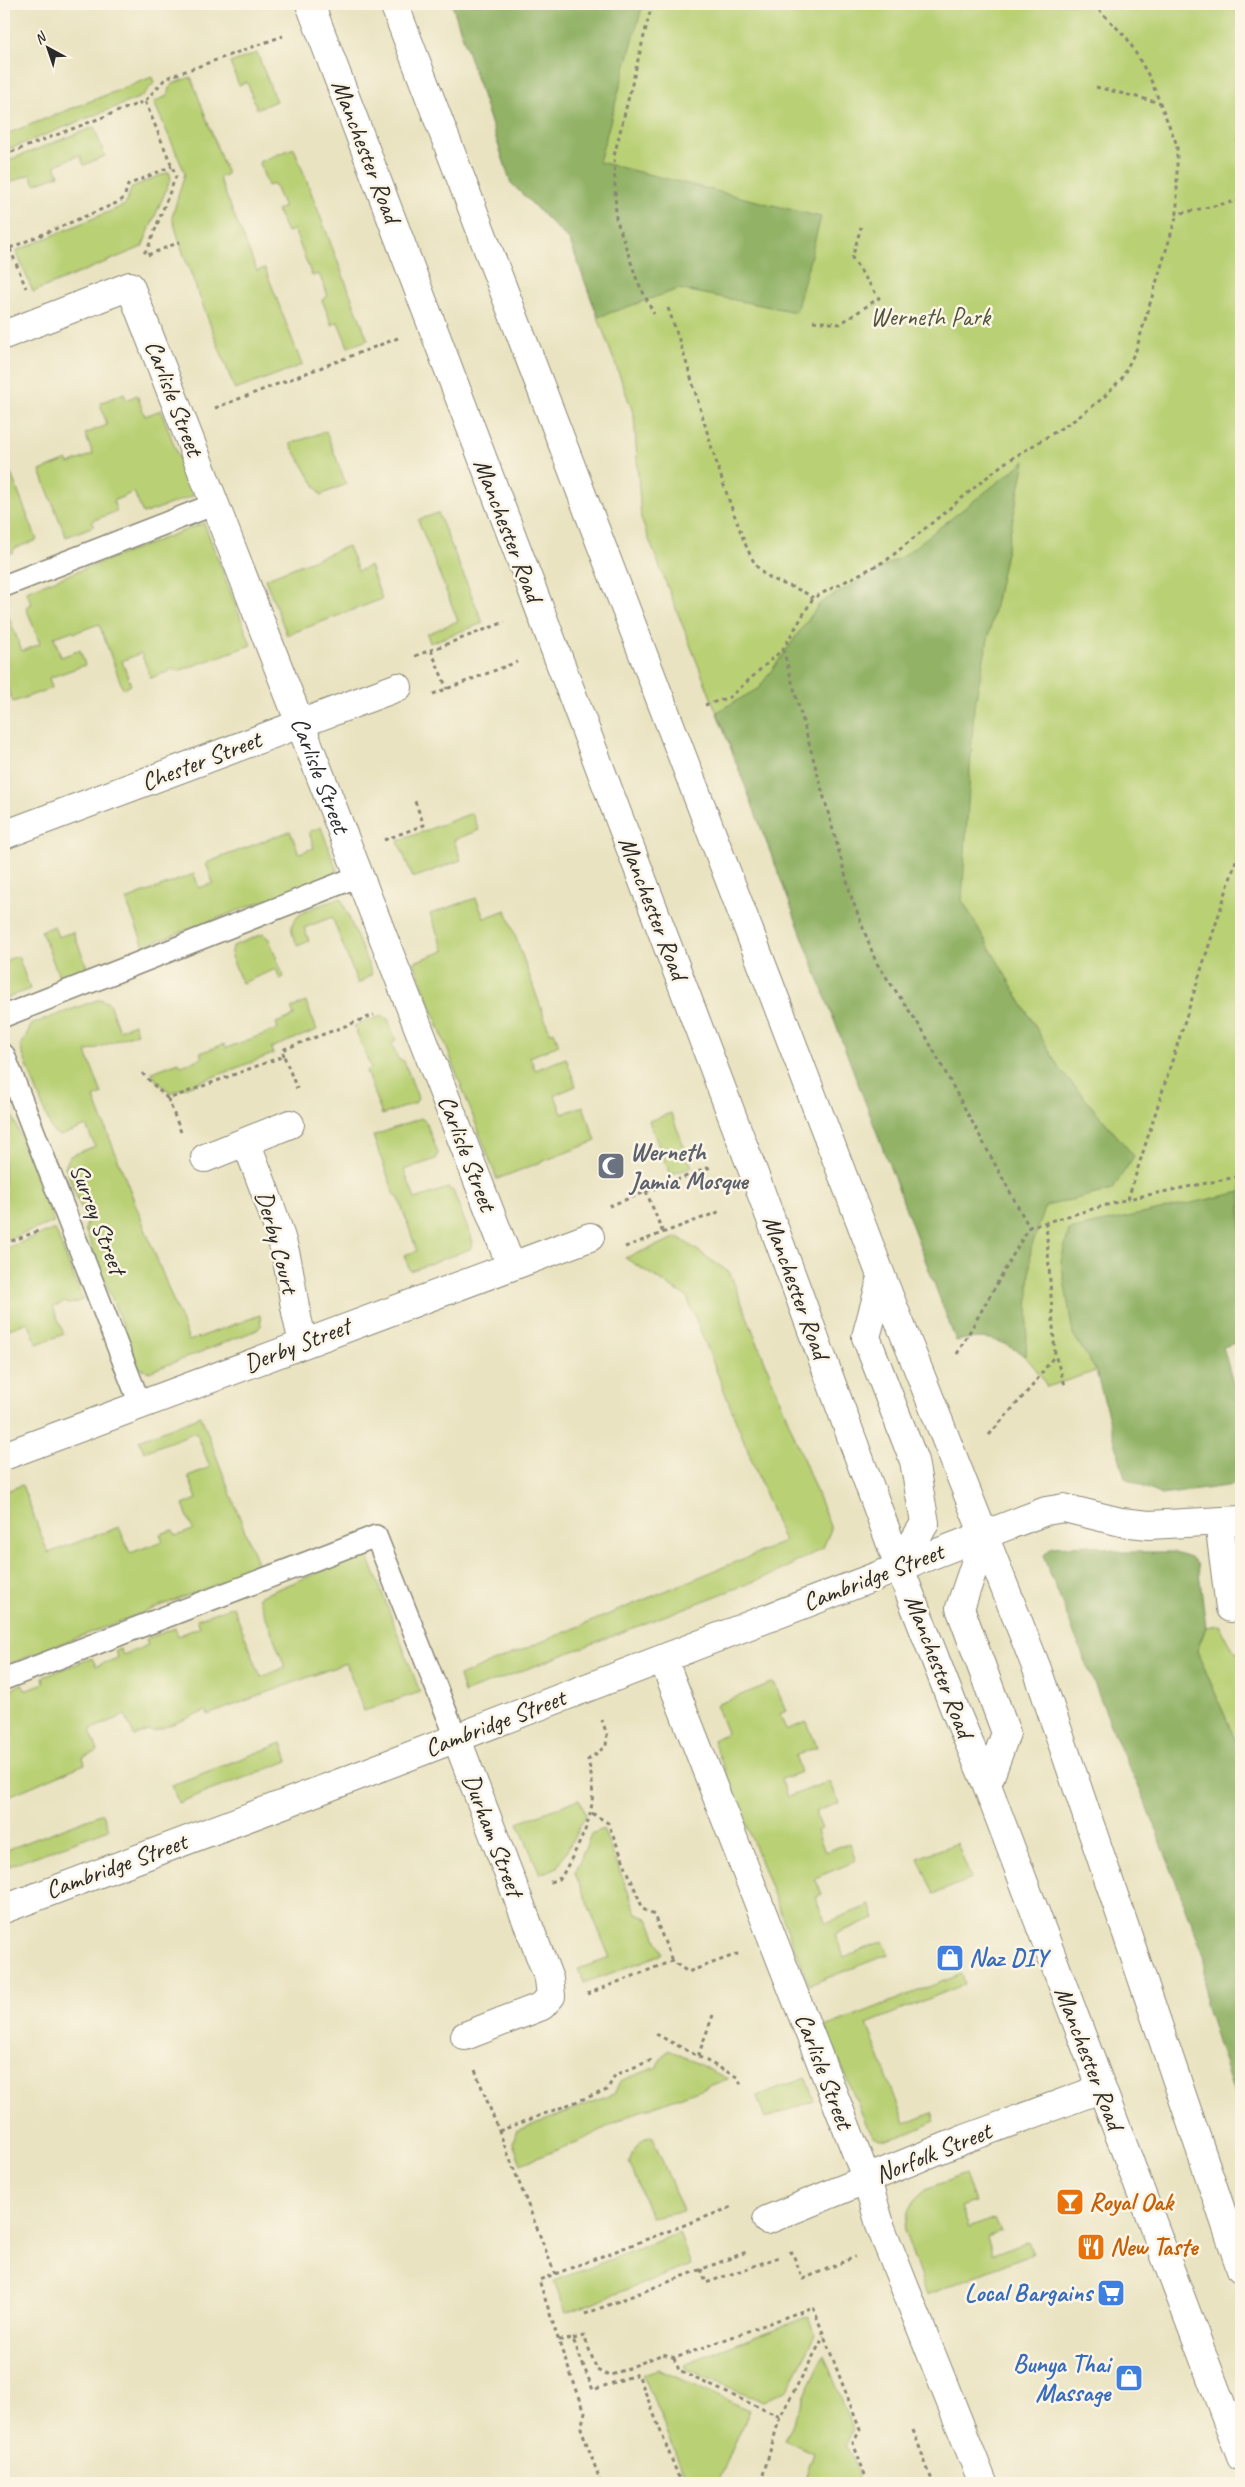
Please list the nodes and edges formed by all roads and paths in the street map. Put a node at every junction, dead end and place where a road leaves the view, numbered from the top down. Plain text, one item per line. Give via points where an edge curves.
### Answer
1 (394, 4) edge
2 (652, 4) edge
3 (1094, 4) edge
4 (314, 13) edge
5 (1096, 87) dead end
6 (145, 102) junction
7 (1161, 104) junction
8 (4, 155) edge
9 (172, 166) junction
10 (1241, 200) edge
11 (1176, 214) junction
12 (861, 227) dead end
13 (4, 234) edge
14 (180, 242) dead end
15 (10, 248) junction
16 (668, 308) dead end
17 (654, 314) dead end
18 (40, 321) junction
19 (813, 321) dead end
20 (432, 325) junction
21 (4, 335) edge
22 (182, 420) junction
23 (215, 504) junction
24 (4, 586) edge
25 (813, 598) junction
26 (538, 609) junction
27 (783, 649) junction
28 (431, 650) junction
29 (408, 659) dead end
30 (517, 662) dead end
31 (398, 687) dead end
32 (447, 689) junction
33 (432, 694) dead end
34 (705, 705) dead end
35 (300, 723) junction
36 (414, 799) dead end
37 (4, 836) edge
38 (382, 841) dead end
39 (1241, 845) edge
40 (359, 876) junction
41 (375, 1014) dead end
42 (4, 1016) edge
43 (4, 1055) edge
44 (284, 1056) junction
45 (142, 1073) dead end
46 (299, 1095) dead end
47 (168, 1099) junction
48 (290, 1124) dead end
49 (184, 1140) dead end
50 (246, 1142) junction
51 (746, 1154) junction
52 (205, 1158) dead end
53 (1241, 1176) edge
54 (646, 1191) junction
55 (1128, 1199) junction
56 (604, 1208) dead end
57 (721, 1211) dead end
58 (1046, 1222) junction
59 (1028, 1227) junction
60 (663, 1233) junction
61 (590, 1237) dead end
62 (620, 1249) dead end
63 (511, 1266) junction
64 (882, 1278) junction
65 (304, 1342) junction
66 (957, 1354) dead end
67 (1055, 1354) junction
68 (1065, 1385) dead end
69 (140, 1404) junction
70 (989, 1435) dead end
71 (4, 1456) edge
72 (1230, 1521) edge
73 (985, 1534) junction
74 (900, 1566) junction
75 (1230, 1608) dead end
76 (663, 1659) junction
77 (4, 1680) edge
78 (598, 1713) dead end
79 (456, 1737) junction
80 (987, 1785) junction
81 (592, 1813) junction
82 (546, 1883) dead end
83 (4, 1909) edge
84 (743, 1951) dead end
85 (672, 1961) junction
86 (582, 1996) dead end
87 (714, 2016) dead end
88 (656, 2034) dead end
89 (464, 2036) dead end
90 (698, 2056) junction
91 (652, 2060) dead end
92 (472, 2062) dead end
93 (742, 2086) dead end
94 (1100, 2088) junction
95 (499, 2132) junction
96 (867, 2180) junction
97 (736, 2206) dead end
98 (768, 2220) dead end
99 (754, 2249) dead end
100 (1238, 2252) edge
101 (860, 2254) dead end
102 (701, 2269) junction
103 (555, 2274) junction
104 (585, 2314) dead end
105 (824, 2336) junction
106 (559, 2340) junction
107 (573, 2340) junction
108 (675, 2358) junction
109 (780, 2417) junction
110 (912, 2430) dead end
111 (1241, 2457) edge
112 (764, 2475) dead end
113 (601, 2483) edge
114 (681, 2483) edge
115 (868, 2483) edge
116 (933, 2483) edge
117 (982, 2483) edge

1 - 64 main road
2 - 17 path via 614,156 616,218 637,280
3 - 7 path via 1127,38
4 - 6 path via 166,78
4 - 20 main road, Manchester Road
5 - 7 path
6 - 8 path
6 - 9 path
7 - 11 path via 1177,145
9 - 14 path via 176,176 148,248 141,258
9 - 15 path via 128,185 124,198 119,202
10 - 11 path
11 - 25 path via 1136,350 1122,378 1104,398 1003,464 887,560
12 - 19 path via 852,258 879,298 840,324
13 - 15 path
15 - 18 path
16 - 25 path via 717,468 747,548 764,574
18 - 21 main road
18 - 22 main road, Carlisle Street via 130,286
20 - 22 path
20 - 26 main road, Manchester Road
22 - 23 main road, Carlisle Street
23 - 24 lane
23 - 35 main road, Carlisle Street
25 - 27 path
26 - 28 path
26 - 51 main road, Manchester Road
27 - 34 path via 730,696
27 - 59 path via 852,899 876,962 923,1031
28 - 29 path
28 - 32 path
30 - 32 path
31 - 35 main road, Chester Street
32 - 33 path
35 - 37 main road, Chester Street
35 - 40 main road, Carlisle Street
36 - 38 path via 424,825
39 - 55 path
40 - 42 lane
40 - 63 main road, Carlisle Street
41 - 44 path via 282,1050
43 - 69 lane, Surrey Street
44 - 46 path
44 - 47 path
45 - 47 path
47 - 49 path
48 - 50 main road
50 - 52 main road
50 - 65 main road, Derby Court via 286,1254 296,1321
51 - 54 path
51 - 74 main road, Manchester Road
53 - 55 path
54 - 56 path
54 - 60 path
55 - 58 path
57 - 60 path
58 - 59 path
58 - 67 path
59 - 66 path
60 - 62 path
61 - 63 main road, Derby Street
63 - 65 main road, Derby Street
64 - 73 main road
64 - 74 main road via 866,1338 914,1461 925,1523
65 - 69 main road, Derby Street
67 - 68 path
67 - 70 path via 1033,1385
69 - 71 main road, Derby Street
72 - 73 main road, Cambridge Street via 1149,1526 1064,1508 1046,1511
72 - 75 main road
73 - 74 main road, Cambridge Street
73 - 80 main road via 960,1608 1006,1733
73 - 100 main road via 1037,1668
74 - 76 main road, Cambridge Street
74 - 80 main road, Manchester Road via 948,1694
76 - 79 main road, Cambridge Street
76 - 96 main road, Carlisle Street
77 - 79 lane, Durham Street via 376,1536
78 - 81 path via 608,1735 606,1746 588,1760 594,1782
79 - 83 main road, Cambridge Street
79 - 89 main road, Durham Street via 549,1980 551,1996 542,2006
80 - 94 main road, Manchester Road
81 - 82 path via 562,1878
81 - 85 path via 608,1823 644,1909 654,1915
84 - 85 path via 688,1972
85 - 86 path
87 - 90 path
88 - 90 path
90 - 93 path via 737,2077
91 - 95 path via 615,2075 607,2090
92 - 95 path
94 - 96 main road, Norfolk Street
94 - 111 main road, Manchester Road
95 - 103 path
96 - 98 main road, Norfolk Street
96 - 117 main road, Carlisle Street via 881,2228
97 - 103 path
99 - 102 path
101 - 102 path via 803,2279 792,2252 706,2284
102 - 104 path
103 - 106 path via 539,2280
105 - 108 path via 813,2307
105 - 109 path
105 - 115 path via 860,2430 853,2443
106 - 107 path
106 - 113 path via 585,2412 581,2428
107 - 108 path via 584,2336 597,2370 610,2376 663,2354
107 - 114 path via 593,2390 638,2374
108 - 109 path via 679,2370
109 - 112 path
110 - 116 path

